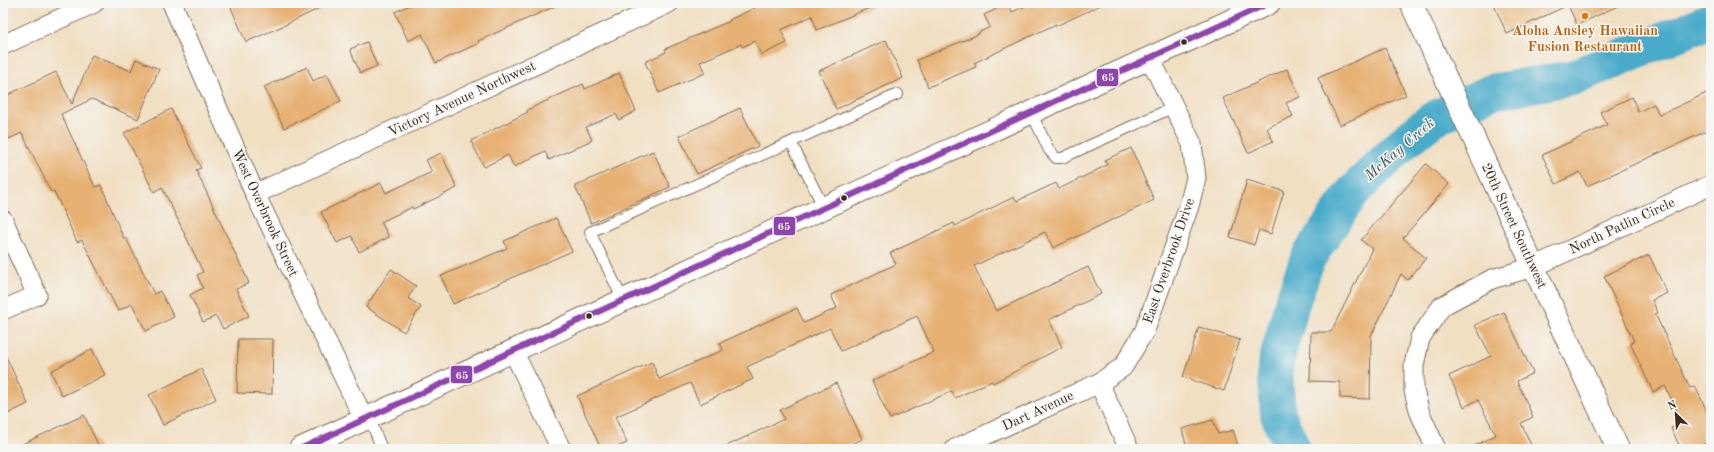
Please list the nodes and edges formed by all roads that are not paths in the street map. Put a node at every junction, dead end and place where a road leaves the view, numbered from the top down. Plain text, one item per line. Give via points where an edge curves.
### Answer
1 (94, 3) edge
2 (172, 3) edge
3 (668, 3) edge
4 (1269, 3) edge
5 (1411, 3) edge
6 (1242, 9) edge
7 (3, 45) edge
8 (1150, 58) junction
9 (898, 94) dead end
10 (1174, 107) junction
11 (1032, 112) junction
12 (791, 142) junction
13 (1711, 185) edge
14 (255, 194) junction
15 (824, 208) junction
16 (3, 220) edge
17 (1533, 267) junction
18 (623, 300) junction
19 (3, 310) edge
20 (513, 351) junction
21 (1099, 383) junction
22 (366, 418) junction
23 (300, 449) edge
24 (382, 449) edge
25 (560, 449) edge
26 (955, 449) edge
27 (1129, 449) edge
28 (1436, 449) edge
29 (1618, 449) edge

1 - 7 street
2 - 14 street, West Overbrook Street
3 - 14 street, Victory Avenue Northwest
4 - 6 main road
5 - 17 main road, 20th Street Southwest
6 - 8 main road
8 - 10 street, East Overbrook Drive
8 - 11 main road
9 - 12 lane
10 - 11 lane via 1062,158 1056,158 1049,150
10 - 21 street, East Overbrook Drive via 1192,144 1196,178 1190,206 1145,330 1123,367
11 - 15 main road
12 - 15 lane
12 - 18 lane via 590,232
13 - 17 street, North Patlin Circle
14 - 22 street, West Overbrook Street
15 - 18 main road
16 - 19 street via 37,295
17 - 28 street, North Patlin Circle via 1492,279 1442,306 1420,338 1414,365 1414,392
17 - 29 main road, 20th Street Southwest
18 - 20 main road
20 - 22 main road
20 - 25 street
21 - 26 street, Dart Avenue
21 - 27 street
22 - 23 main road
22 - 24 lane

